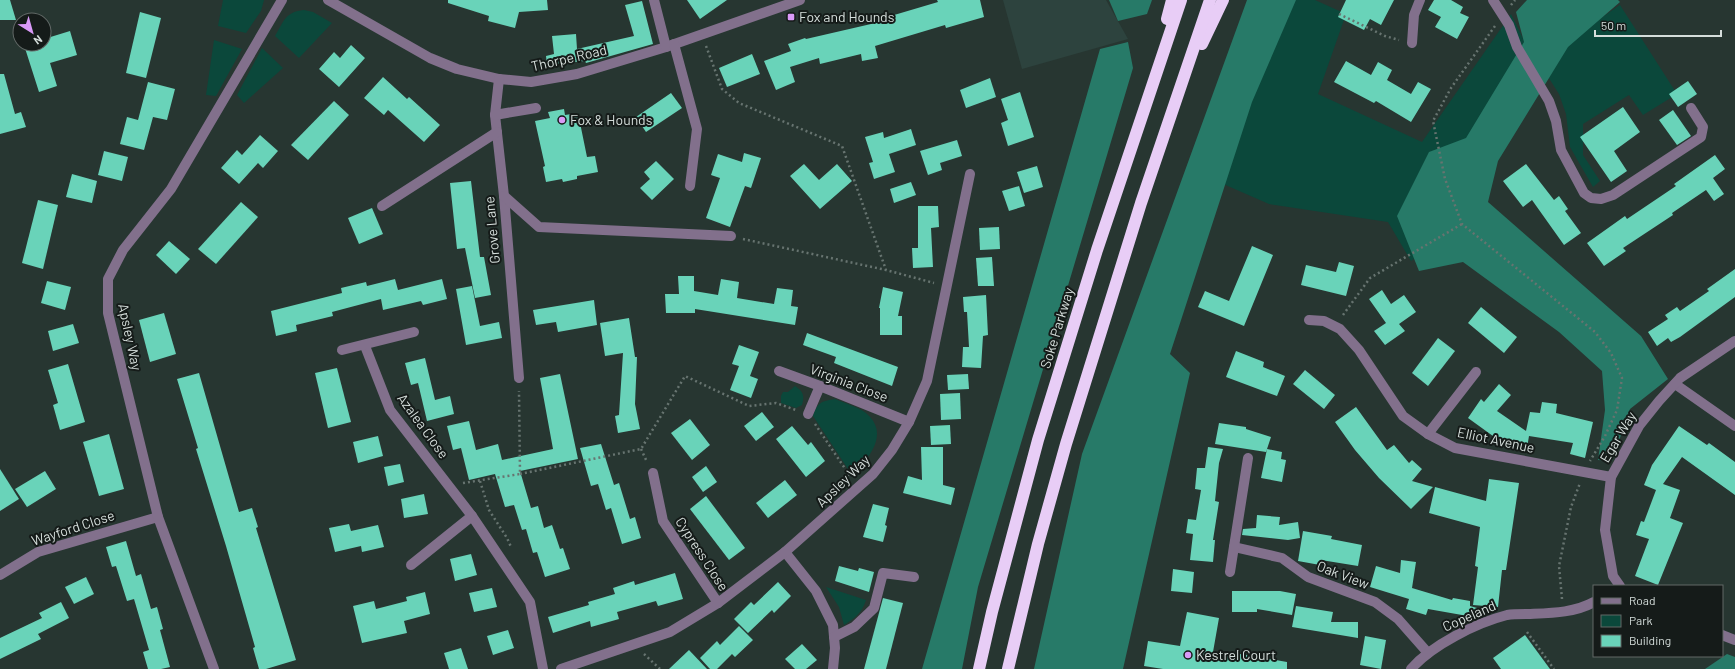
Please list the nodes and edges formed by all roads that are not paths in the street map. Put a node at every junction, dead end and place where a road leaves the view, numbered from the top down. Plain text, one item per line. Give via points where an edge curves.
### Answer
1 (282, 0) edge
2 (328, 0) edge
3 (654, 0) edge
4 (800, 0) edge
5 (1172, 0) edge
6 (1181, 0) edge
7 (1210, 0) edge
8 (1223, 0) edge
9 (1420, 0) edge
10 (1493, 0) edge
11 (1412, 43) road end
12 (670, 45) junction
13 (499, 79) junction
14 (1151, 90) junction
15 (1178, 96) junction
16 (536, 108) dead end
17 (1691, 108) dead end
18 (495, 115) junction
19 (497, 132) junction
20 (970, 174) dead end
21 (690, 186) dead end
22 (504, 196) junction
23 (382, 206) dead end
24 (731, 236) road end
25 (1309, 320) dead end
26 (414, 332) dead end
27 (1735, 341) edge
28 (365, 346) junction
29 (342, 350) dead end
30 (779, 371) dead end
31 (1476, 372) dead end
32 (519, 378) road end
33 (1675, 384) junction
34 (820, 386) junction
35 (808, 414) road end
36 (909, 422) junction
37 (1735, 426) edge
38 (1428, 434) junction
39 (1248, 458) dead end
40 (653, 473) dead end
41 (1611, 477) junction
42 (158, 516) junction
43 (472, 516) junction
44 (1234, 547) junction
45 (785, 552) junction
46 (411, 565) dead end
47 (1230, 572) dead end
48 (0, 575) edge
49 (914, 577) dead end
50 (1619, 585) edge
51 (718, 603) junction
52 (1593, 603) edge
53 (1723, 635) edge
54 (834, 637) junction
55 (1735, 640) edge
56 (1428, 653) junction
57 (214, 669) edge
58 (543, 669) edge
59 (561, 669) edge
60 (833, 669) edge
61 (979, 669) edge
62 (1008, 669) edge
63 (1412, 669) edge

1 - 42 street, Apsley Way via 171,189 123,250 108,279 108,313
2 - 13 street, Thorpe Road via 430,58 457,69
3 - 12 street
4 - 12 street, Thorpe Road
5 - 14 highway
6 - 14 highway, Soke Parkway
7 - 15 highway
8 - 15 highway
9 - 11 street via 1414,15
10 - 17 street via 1553,108 1562,150 1584,192 1591,198 1601,199 1613,195 1701,137 1703,127
12 - 13 street, Thorpe Road via 577,74 531,82
12 - 21 street via 697,129
13 - 18 street, Grove Lane
14 - 61 highway, Soke Parkway via 1097,250 1038,440
15 - 62 highway via 1141,203 1066,444 1038,544
16 - 18 street
18 - 19 street, Grove Lane
19 - 22 street, Grove Lane
19 - 23 street
20 - 36 street, Apsley Way via 927,381
22 - 24 street via 539,226
22 - 32 street, Grove Lane
25 - 38 street, Elliot Avenue via 1335,325 1359,350 1403,416
26 - 28 street
27 - 33 street, Egar Way
28 - 29 street
28 - 43 street, Azalea Close via 390,410
30 - 34 street, Virginia Close
31 - 38 street
33 - 37 street
33 - 41 street, Egar Way via 1639,426
34 - 35 street
34 - 36 street, Virginia Close
36 - 45 street, Apsley Way via 873,474
38 - 41 street, Elliot Avenue via 1455,448
39 - 44 street
40 - 51 street, Cypress Close via 663,521
41 - 50 street, Egar Way via 1605,530 1613,576
42 - 48 street, Wayford Close via 38,552
42 - 57 street, Apsley Way
43 - 46 street
43 - 58 street, Azalea Close via 530,602
44 - 47 street
44 - 56 street, Oak View via 1282,558 1308,577 1375,602 1398,619
45 - 51 street, Apsley Way
45 - 54 street via 816,591 833,625
49 - 54 street via 882,573 874,608 854,627
51 - 59 street, Apsley Way via 670,632
52 - 56 street, Copeland via 1584,608 1563,612 1507,615 1446,641
53 - 55 street
54 - 60 street via 836,648
56 - 63 street, Copeland

